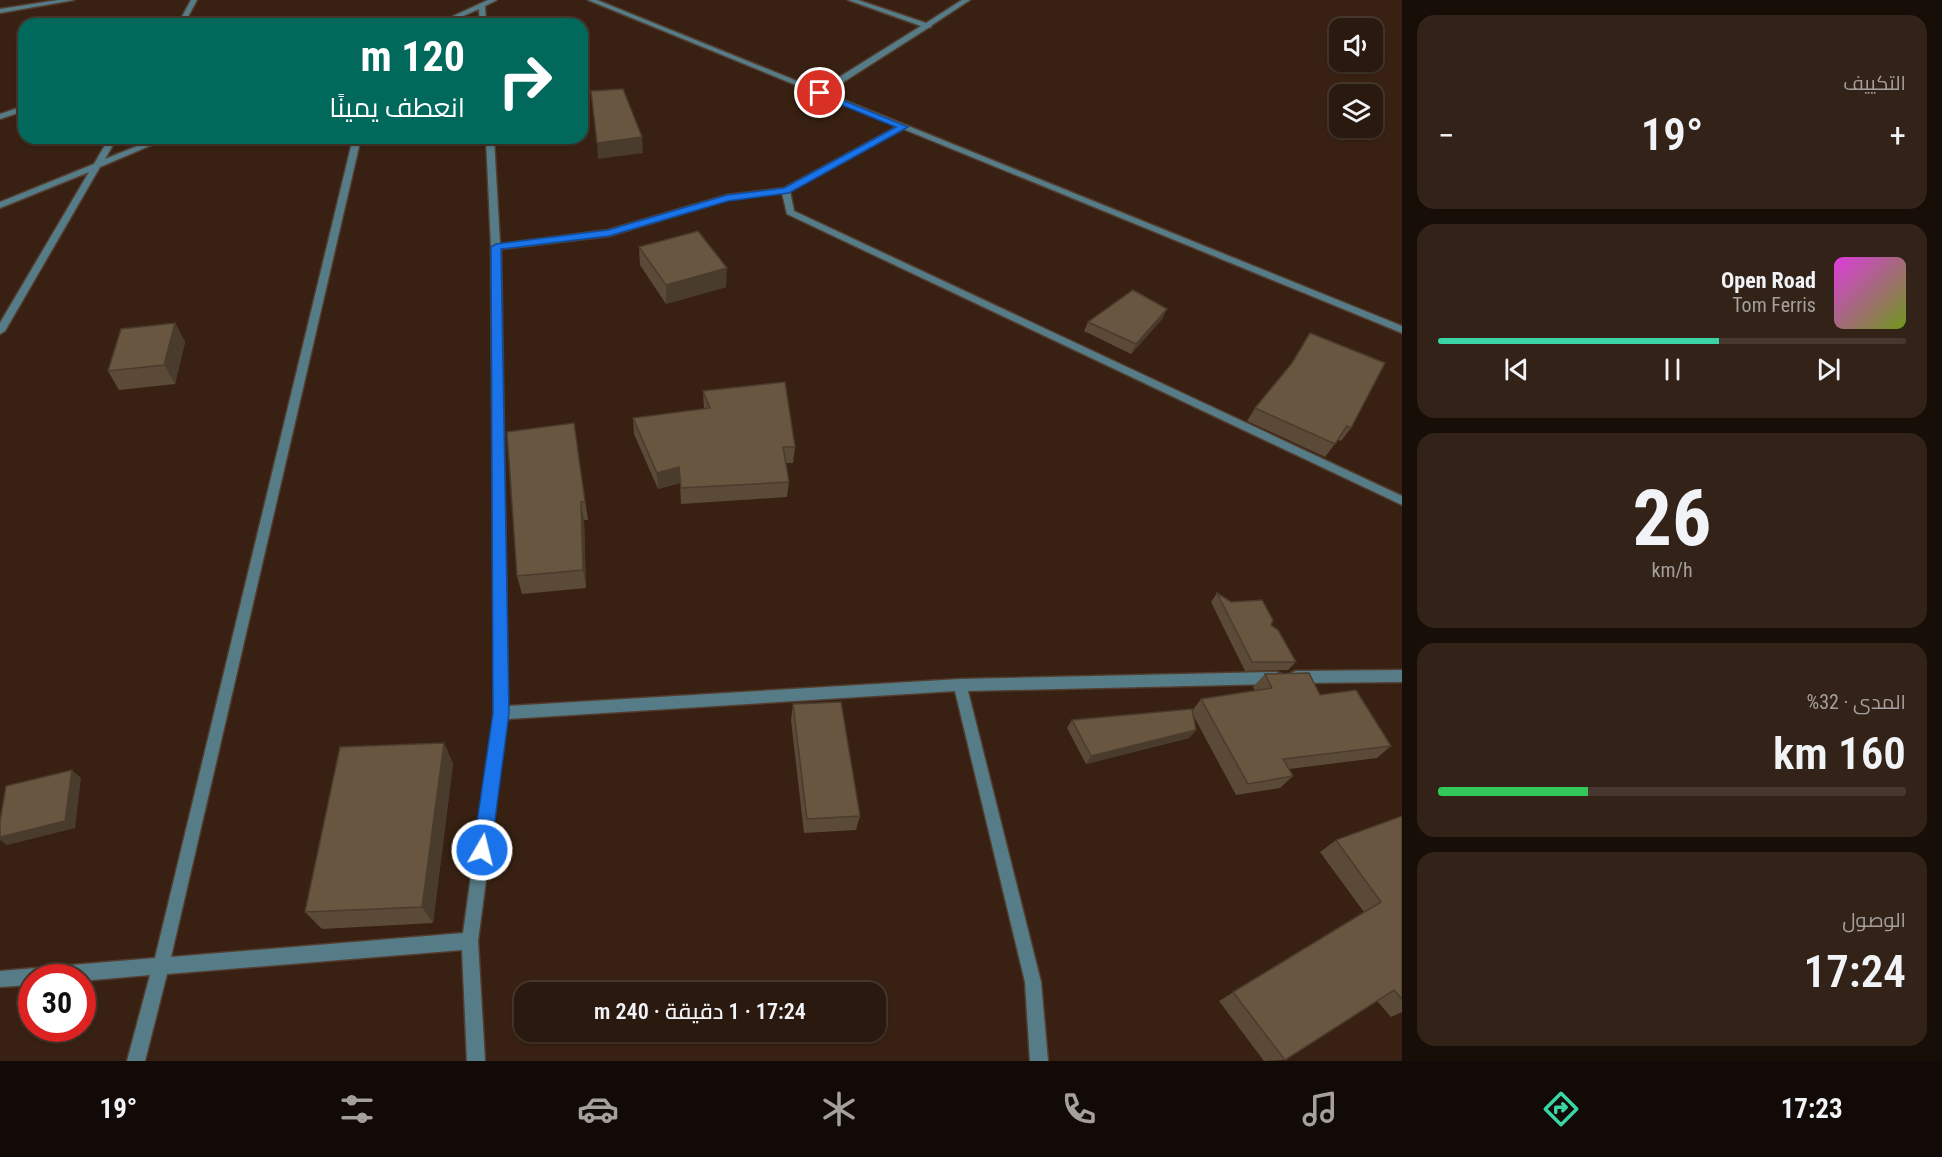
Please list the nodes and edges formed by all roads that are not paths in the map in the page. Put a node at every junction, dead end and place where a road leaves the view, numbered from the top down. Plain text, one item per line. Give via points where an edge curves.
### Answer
1 (71, 0) edge
2 (194, 0) edge
3 (494, 0) edge
4 (591, 0) edge
5 (851, 0) edge
6 (967, 0) edge
7 (482, 5) junction
8 (0, 12) edge
9 (184, 18) edge
10 (453, 18) edge
11 (483, 18) edge
12 (929, 26) junction
13 (820, 93) junction
14 (18, 110) edge
15 (0, 117) edge
16 (903, 127) junction
17 (109, 144) edge
18 (149, 144) edge
19 (356, 144) edge
20 (490, 144) edge
21 (95, 166) junction
22 (786, 190) junction
23 (0, 205) edge
24 (496, 247) junction
25 (1402, 330) edge
26 (0, 331) edge
27 (1402, 501) edge
28 (1402, 676) edge
29 (960, 685) junction
30 (501, 713) junction
31 (470, 941) junction
32 (161, 966) junction
33 (0, 979) edge
34 (136, 1061) edge
35 (476, 1061) edge
36 (1039, 1061) edge

1 - 8 street
2 - 9 street
3 - 7 street
4 - 13 street
5 - 12 street
6 - 12 street
7 - 10 street
7 - 11 street
12 - 13 street
13 - 16 street
14 - 15 street
16 - 22 street
16 - 25 street
17 - 21 street
18 - 21 street
19 - 32 street
20 - 24 street
21 - 23 street
21 - 26 street
22 - 24 street via 727,198 609,233
22 - 27 street via 790,212
24 - 30 street
28 - 29 street
29 - 30 street
29 - 36 street via 1033,982
30 - 31 street
31 - 32 street
31 - 35 street
32 - 33 street
32 - 34 street

